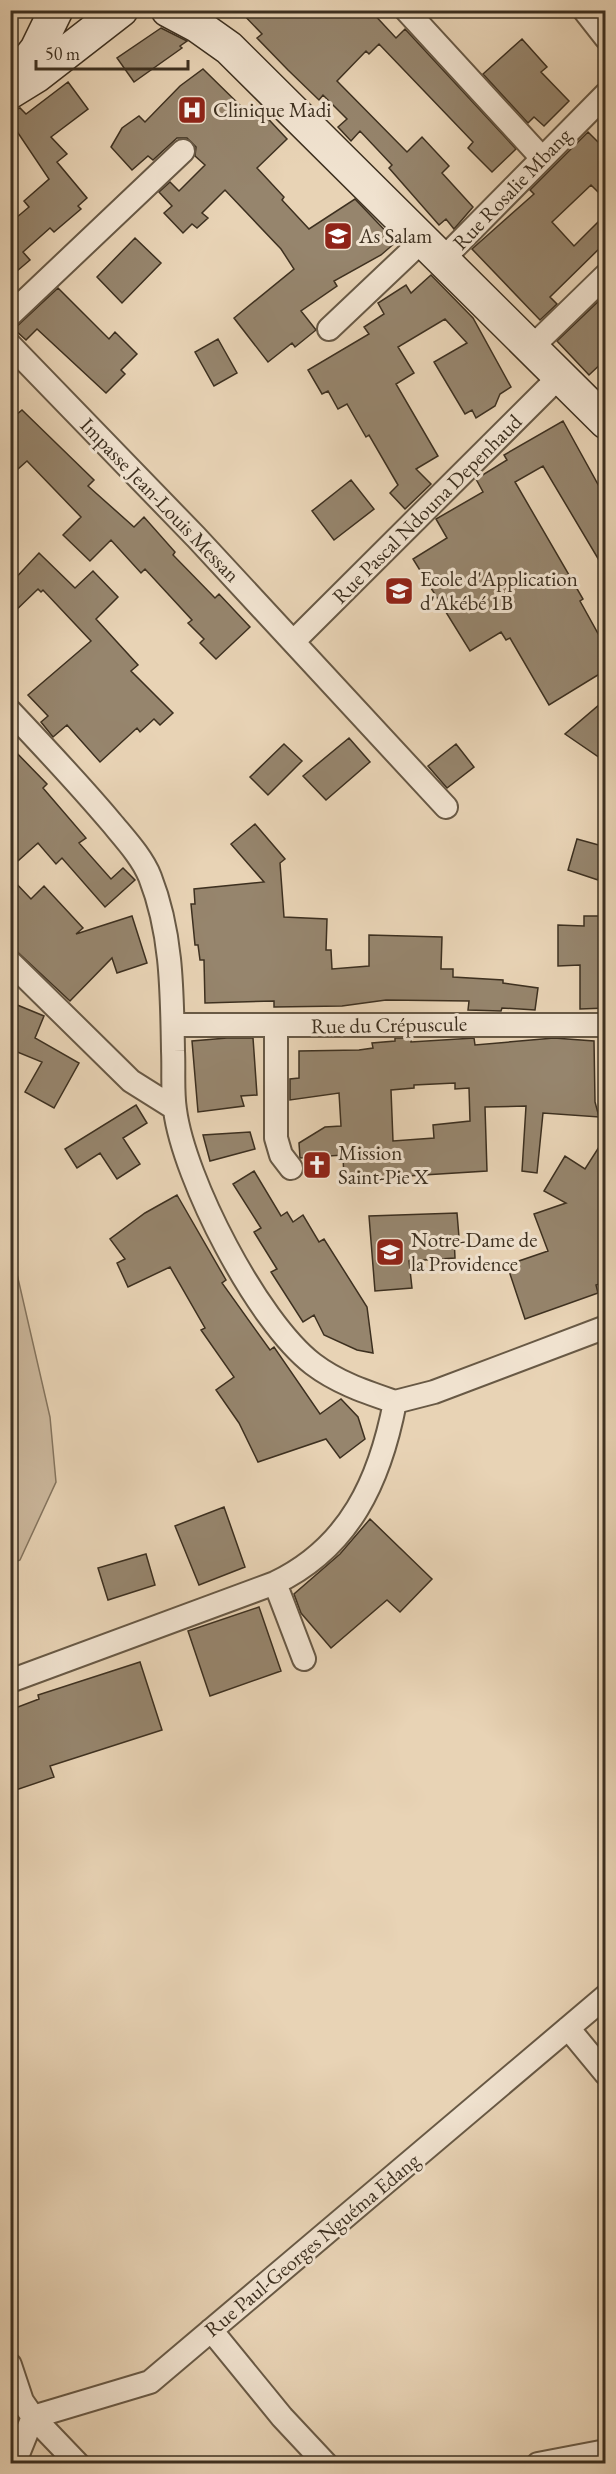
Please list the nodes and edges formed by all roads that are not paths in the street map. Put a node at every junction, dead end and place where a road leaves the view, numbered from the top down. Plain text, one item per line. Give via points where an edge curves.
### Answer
1 (56, 10) edge
2 (168, 10) edge
3 (201, 10) edge
4 (406, 10) edge
5 (584, 10) edge
6 (122, 14) edge
7 (606, 38) edge
8 (229, 48) junction
9 (10, 82) edge
10 (10, 92) edge
11 (606, 94) edge
12 (183, 151) dead end
13 (541, 157) junction
14 (433, 249) junction
15 (606, 275) edge
16 (10, 315) edge
17 (329, 329) dead end
18 (10, 345) edge
19 (531, 348) junction
20 (560, 376) junction
21 (606, 422) edge
22 (301, 649) junction
23 (10, 711) edge
24 (446, 807) dead end
25 (10, 962) edge
26 (173, 1025) junction
27 (606, 1025) edge
28 (276, 1027) junction
29 (174, 1108) junction
30 (291, 1168) dead end
31 (606, 1327) edge
32 (395, 1402) junction
33 (275, 1583) junction
34 (304, 1659) dead end
35 (10, 1681) edge
36 (606, 1996) edge
37 (568, 2028) junction
38 (606, 2074) edge
39 (211, 2331) junction
40 (10, 2365) edge
41 (33, 2417) junction
42 (606, 2451) edge
43 (10, 2461) edge
44 (78, 2463) edge
45 (326, 2463) edge
46 (538, 2463) edge

1 - 9 main road via 37,49
2 - 8 main road
3 - 8 main road
4 - 13 street
5 - 7 street
6 - 10 main road
8 - 14 main road
11 - 13 street, Rue Rosalie Mbang
12 - 16 street
13 - 14 street, Rue Rosalie Mbang
14 - 17 street, Rue Rosalie Mbang
14 - 19 main road
15 - 19 street
18 - 22 street, Impasse Jean-Louis Messan
19 - 20 main road
20 - 21 main road
20 - 22 street, Rue Pascal Ndouna Depenhaud
22 - 24 street, Impasse Jean-Louis Messan
23 - 26 street via 85,791 149,874 167,940
25 - 29 street via 131,1081
26 - 28 street, Rue du Crépuscule
26 - 29 street
27 - 28 street, Rue du Crépuscule
28 - 30 street via 276,1138 281,1155
29 - 32 street via 191,1173 204,1202 274,1321 311,1362 337,1381
31 - 32 street via 434,1392
32 - 33 street via 384,1453 353,1516 315,1560
33 - 34 street
33 - 35 street
36 - 37 street, Rue Paul-Georges Nguéma Edang
37 - 38 street
37 - 39 street, Rue Paul-Georges Nguéma Edang
39 - 41 street, Rue Paul-Georges Nguéma Edang via 150,2382
39 - 45 street
40 - 41 street via 22,2401
41 - 43 street via 18,2454
41 - 44 street
42 - 46 street

